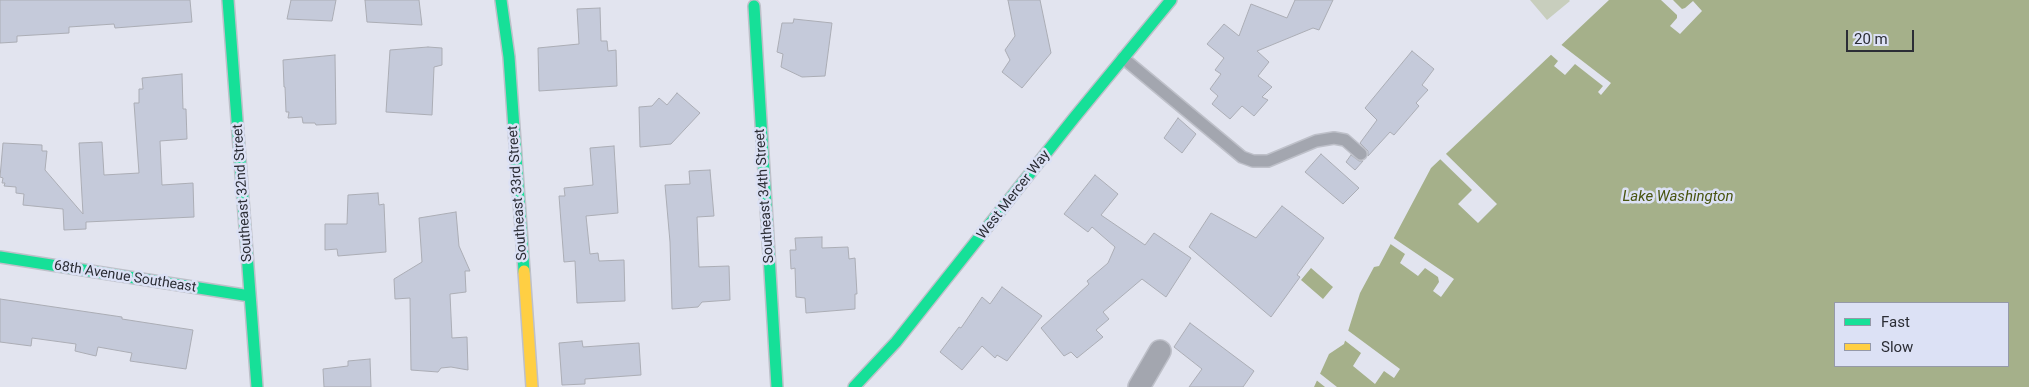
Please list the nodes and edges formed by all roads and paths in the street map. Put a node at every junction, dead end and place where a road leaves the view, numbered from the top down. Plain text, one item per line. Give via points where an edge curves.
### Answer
1 (228, 0) edge
2 (501, 0) edge
3 (1171, 0) edge
4 (754, 6) dead end
5 (1123, 58) junction
6 (1361, 154) dead end
7 (0, 257) edge
8 (250, 296) junction
9 (1160, 351) dead end
10 (257, 387) edge
11 (532, 387) edge
12 (777, 387) edge
13 (854, 387) edge
14 (1139, 387) edge

1 - 8 street, Southeast 32nd Street
2 - 11 street, Southeast 33rd Street via 509,57
3 - 5 street, West Mercer Way
4 - 12 street, Southeast 34th Street
5 - 6 lane via 1242,157 1268,161 1316,141 1334,138 1346,140
5 - 13 street, West Mercer Way via 896,342
7 - 8 street, 68th Avenue Southeast
8 - 10 street, Southeast 32nd Street
9 - 14 street

